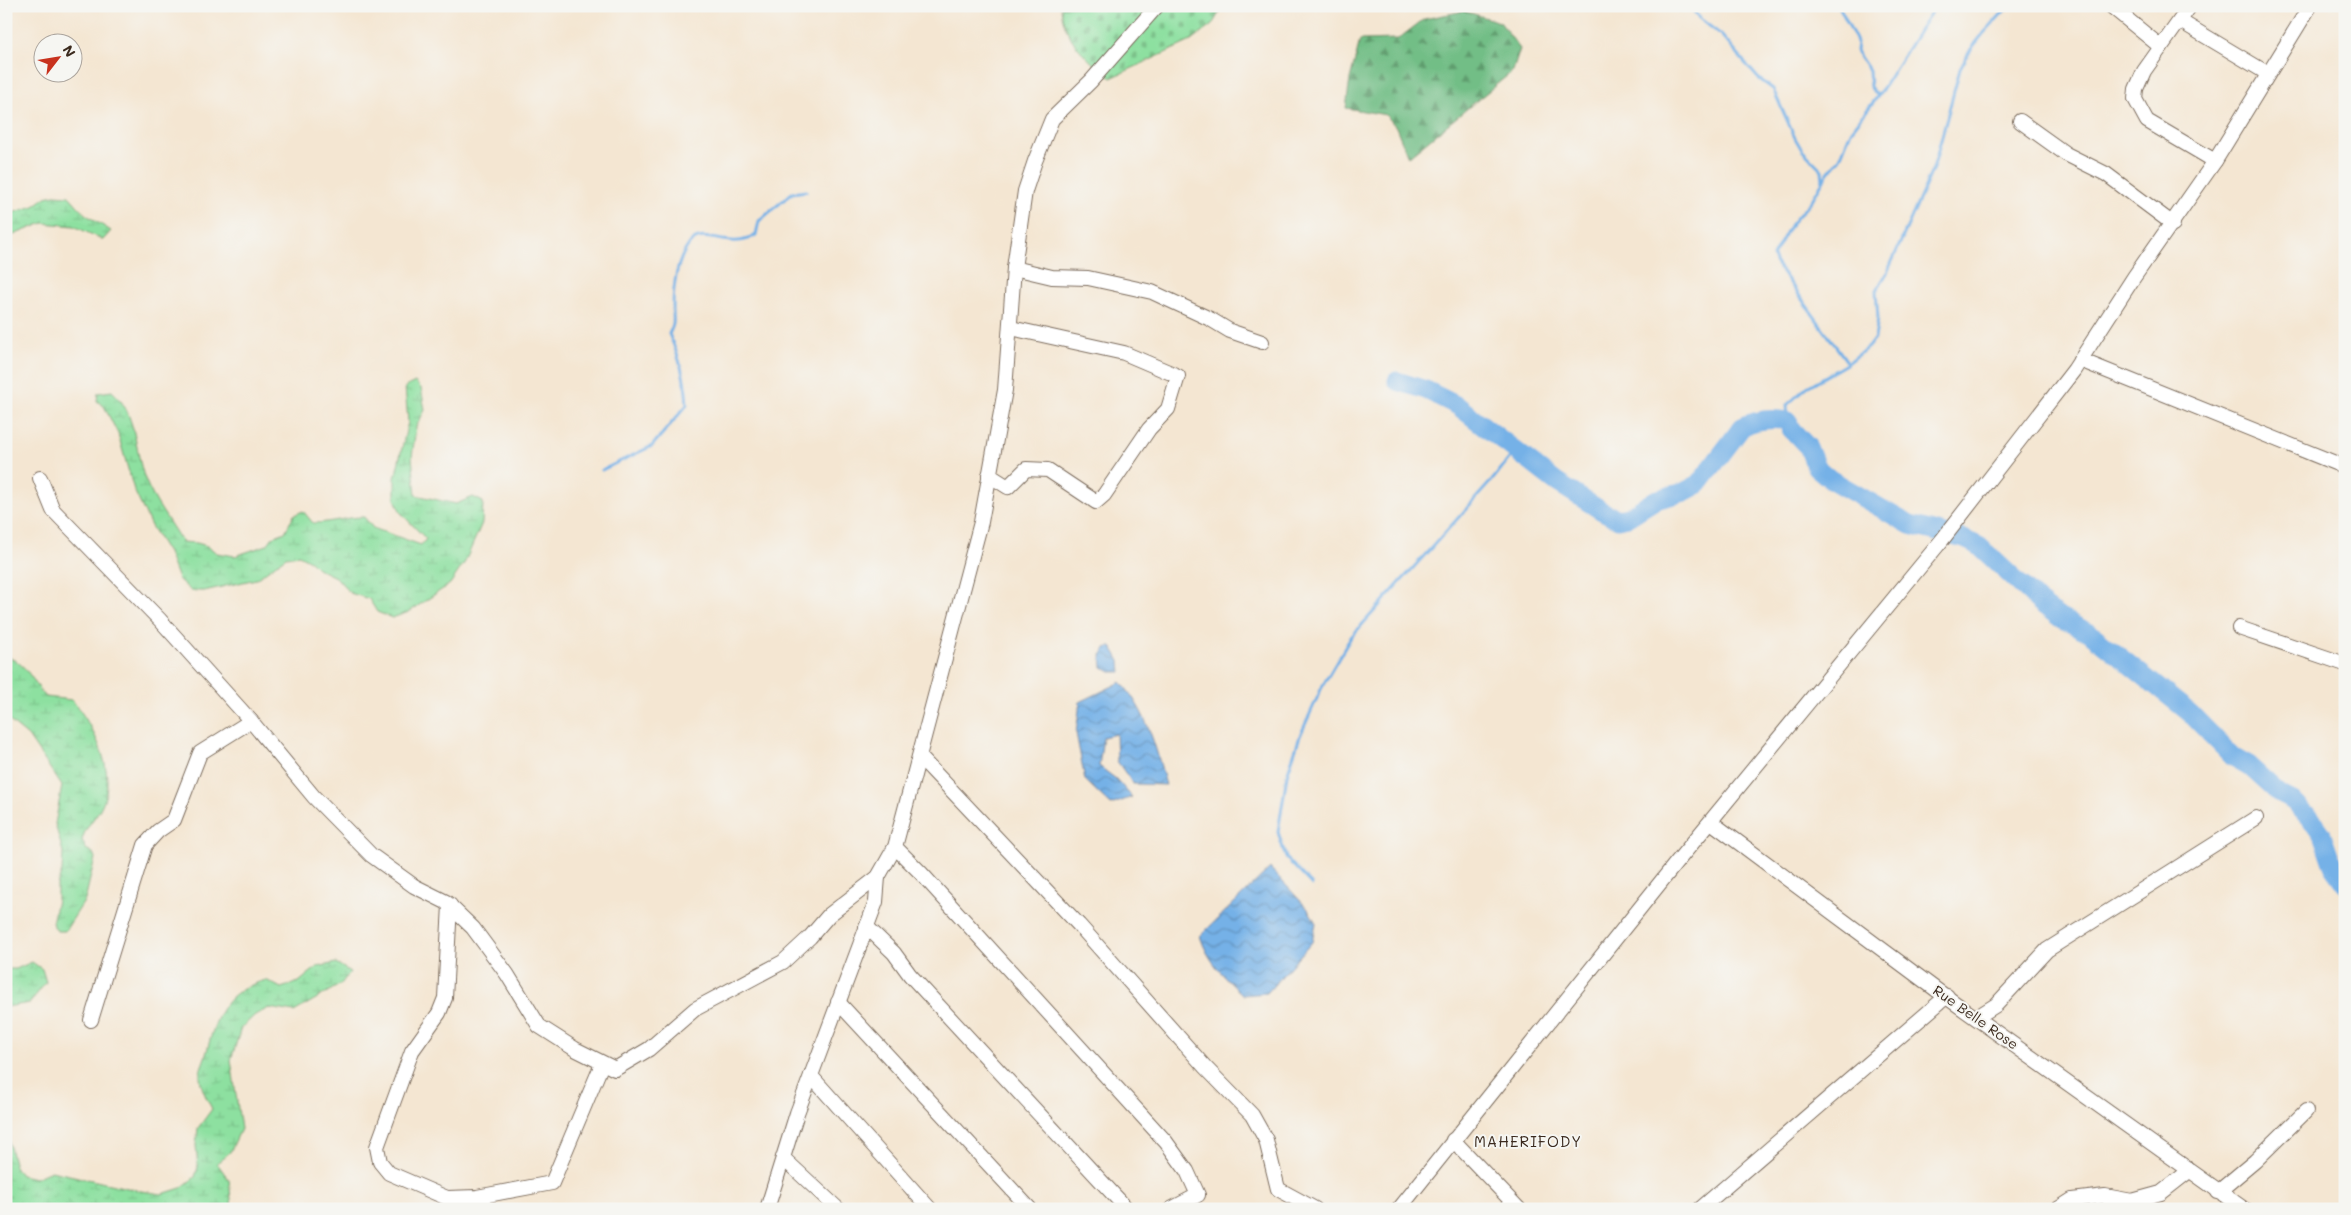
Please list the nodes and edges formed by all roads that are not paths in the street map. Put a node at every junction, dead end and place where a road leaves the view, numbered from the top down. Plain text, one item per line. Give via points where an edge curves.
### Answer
1 (1157, 6) edge
2 (2111, 6) edge
3 (2190, 6) edge
4 (2310, 6) edge
5 (2180, 21) junction
6 (2161, 47) junction
7 (2267, 74) junction
8 (2020, 121) dead end
9 (2215, 161) junction
10 (2173, 224) junction
11 (1014, 268) junction
12 (1011, 328) junction
13 (1262, 342) dead end
14 (2080, 360) junction
15 (2180, 404) junction
16 (2345, 467) edge
17 (988, 475) junction
18 (2345, 476) edge
19 (40, 478) dead end
20 (2239, 628) dead end
21 (2345, 664) edge
22 (251, 721) junction
23 (920, 757) junction
24 (2256, 818) dead end
25 (1711, 822) junction
26 (895, 848) junction
27 (878, 877) junction
28 (450, 905) junction
29 (866, 926) junction
30 (1946, 996) junction
31 (838, 1002) junction
32 (1977, 1017) junction
33 (91, 1020) dead end
34 (602, 1064) junction
35 (811, 1076) junction
36 (2306, 1111) dead end
37 (1452, 1140) junction
38 (783, 1158) junction
39 (2189, 1171) junction
40 (2218, 1192) junction
41 (767, 1209) edge
42 (838, 1209) edge
43 (930, 1209) edge
44 (1030, 1209) edge
45 (1127, 1209) edge
46 (1171, 1209) edge
47 (1315, 1209) edge
48 (1399, 1209) edge
49 (1519, 1209) edge
50 (1700, 1209) edge
51 (2058, 1209) edge
52 (2244, 1209) edge

1 - 11 street via 1052,120 1026,191
2 - 6 street
3 - 5 street
4 - 7 street
5 - 6 street
5 - 7 street
6 - 9 street via 2144,71 2135,99 2147,121
7 - 9 street
8 - 10 street via 2066,154 2106,174
9 - 10 street
10 - 14 street
11 - 12 street
11 - 13 street via 1052,276 1088,278 1152,292 1230,331
12 - 17 street via 1005,390
12 - 17 street via 1124,353 1178,376 1168,409 1096,502 1048,470 1026,469 1008,487
14 - 15 street
14 - 25 street via 1962,515
15 - 16 street
15 - 18 street
17 - 23 street via 981,522
19 - 22 street via 53,510 160,620
20 - 21 street
22 - 28 street via 314,797 371,855 414,886
22 - 33 street via 200,753 174,820 145,845
23 - 26 street
23 - 47 street via 1252,1115 1266,1140 1278,1189
24 - 32 street via 2047,950 1996,1005
25 - 30 street, Rue Belle Rose
25 - 37 street
26 - 27 street
26 - 46 street via 1166,1142 1187,1171 1198,1195
27 - 29 street via 876,902
27 - 34 street via 830,915 783,962 695,1009 649,1049 615,1069
28 - 34 street via 473,928 507,974 539,1026
28 - 34 street via 445,998 412,1051 377,1146 380,1162 389,1173 447,1198 477,1197 552,1183
29 - 31 street
29 - 45 street
30 - 32 street, Rue Belle Rose
30 - 50 street
31 - 35 street
31 - 44 street
32 - 39 street, Rue Belle Rose
35 - 38 street
35 - 43 street
36 - 40 street
37 - 48 street
37 - 49 street
38 - 41 street
38 - 42 street
39 - 40 street, Rue Belle Rose
39 - 51 street via 2161,1192 2132,1201 2105,1196 2072,1200
40 - 52 street, Rue Belle Rose

